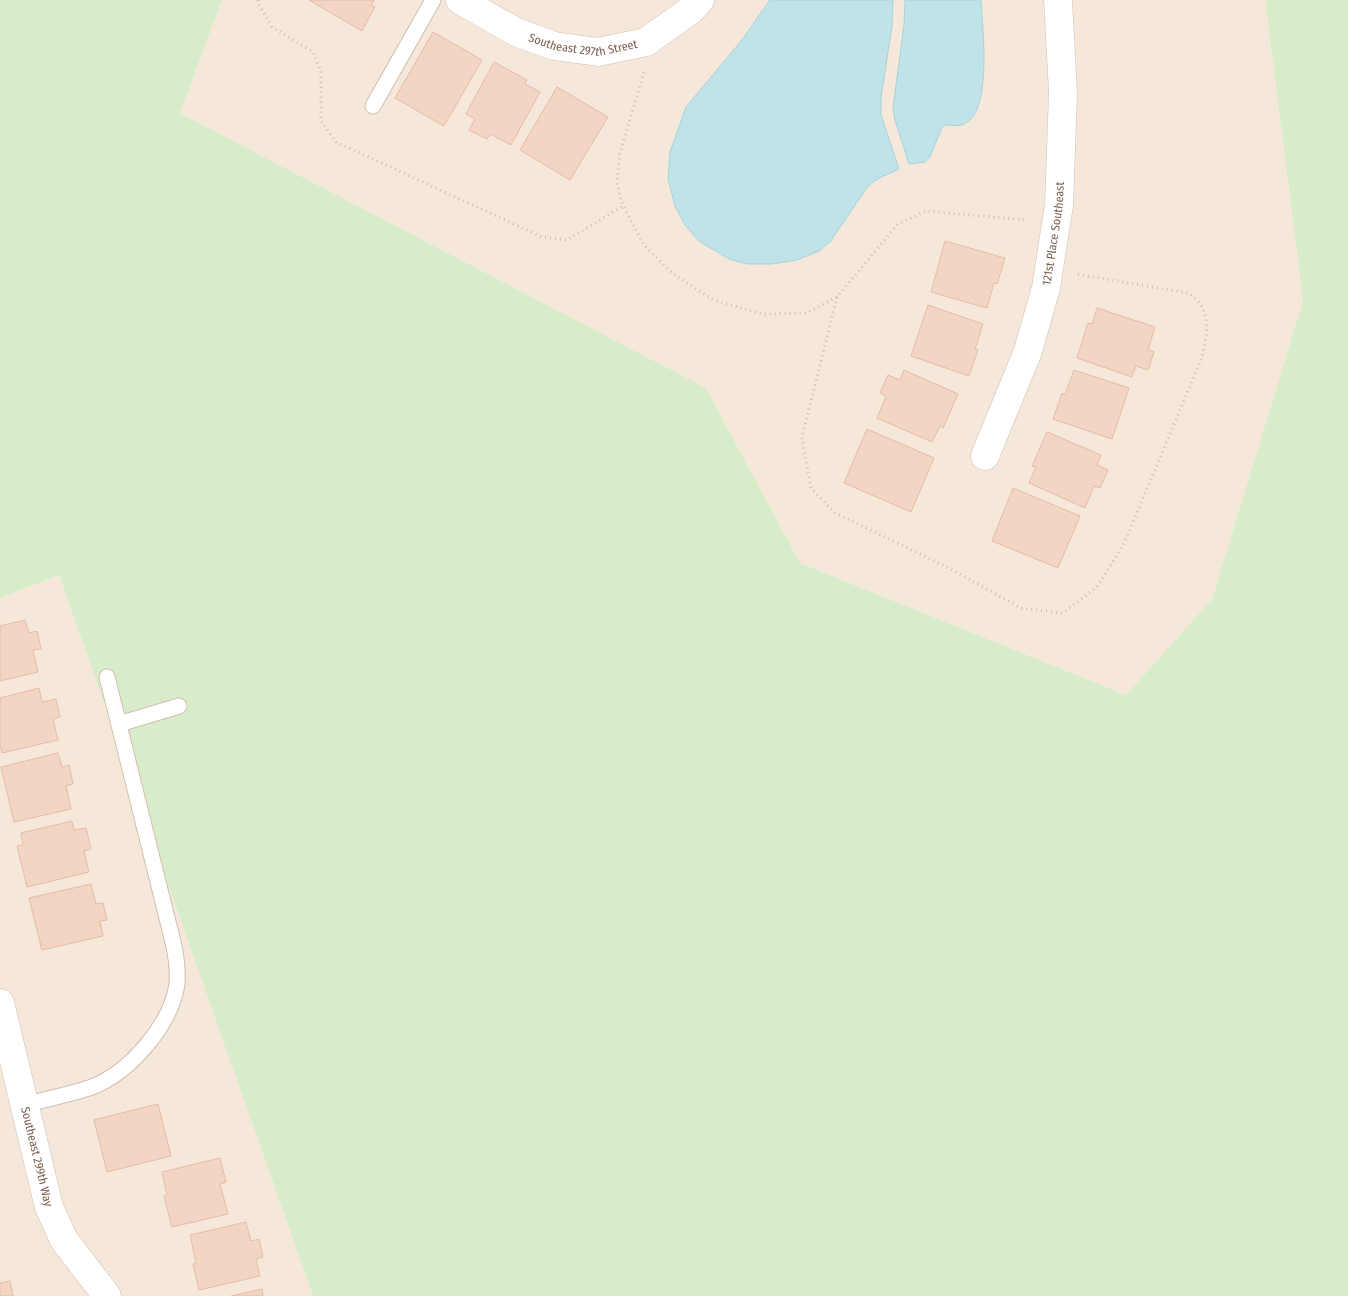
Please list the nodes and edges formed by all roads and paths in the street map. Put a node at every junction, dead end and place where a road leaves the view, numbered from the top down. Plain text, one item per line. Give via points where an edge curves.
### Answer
1 (258, 0) edge
2 (433, 0) edge
3 (460, 0) edge
4 (700, 0) edge
5 (1058, 0) edge
6 (646, 42) junction
7 (373, 106) dead end
8 (623, 206) junction
9 (1056, 223) junction
10 (985, 456) dead end
11 (107, 677) dead end
12 (179, 706) dead end
13 (119, 724) junction
14 (0, 1003) edge
15 (25, 1105) junction
16 (107, 1296) edge

1 - 8 path via 272,27 313,52 322,72 321,121 336,142 542,237 567,240
2 - 7 lane
3 - 6 street, Southeast 297th Street via 516,32 554,46 598,52
4 - 6 street, Southeast 297th Street via 692,10
5 - 9 street, 121st Place Southeast via 1063,92
6 - 8 path via 644,71 620,153 617,184
8 - 9 path via 644,245 672,272 713,300 762,314 807,313 836,297 898,224 926,211
9 - 10 street, 121st Place Southeast via 1046,288 1028,351
11 - 13 lane
12 - 13 lane
13 - 15 lane via 177,960 176,984 161,1025 131,1061 114,1075 92,1087
14 - 15 street, Southeast 299th Way
15 - 16 street, Southeast 299th Way via 49,1207 64,1240

